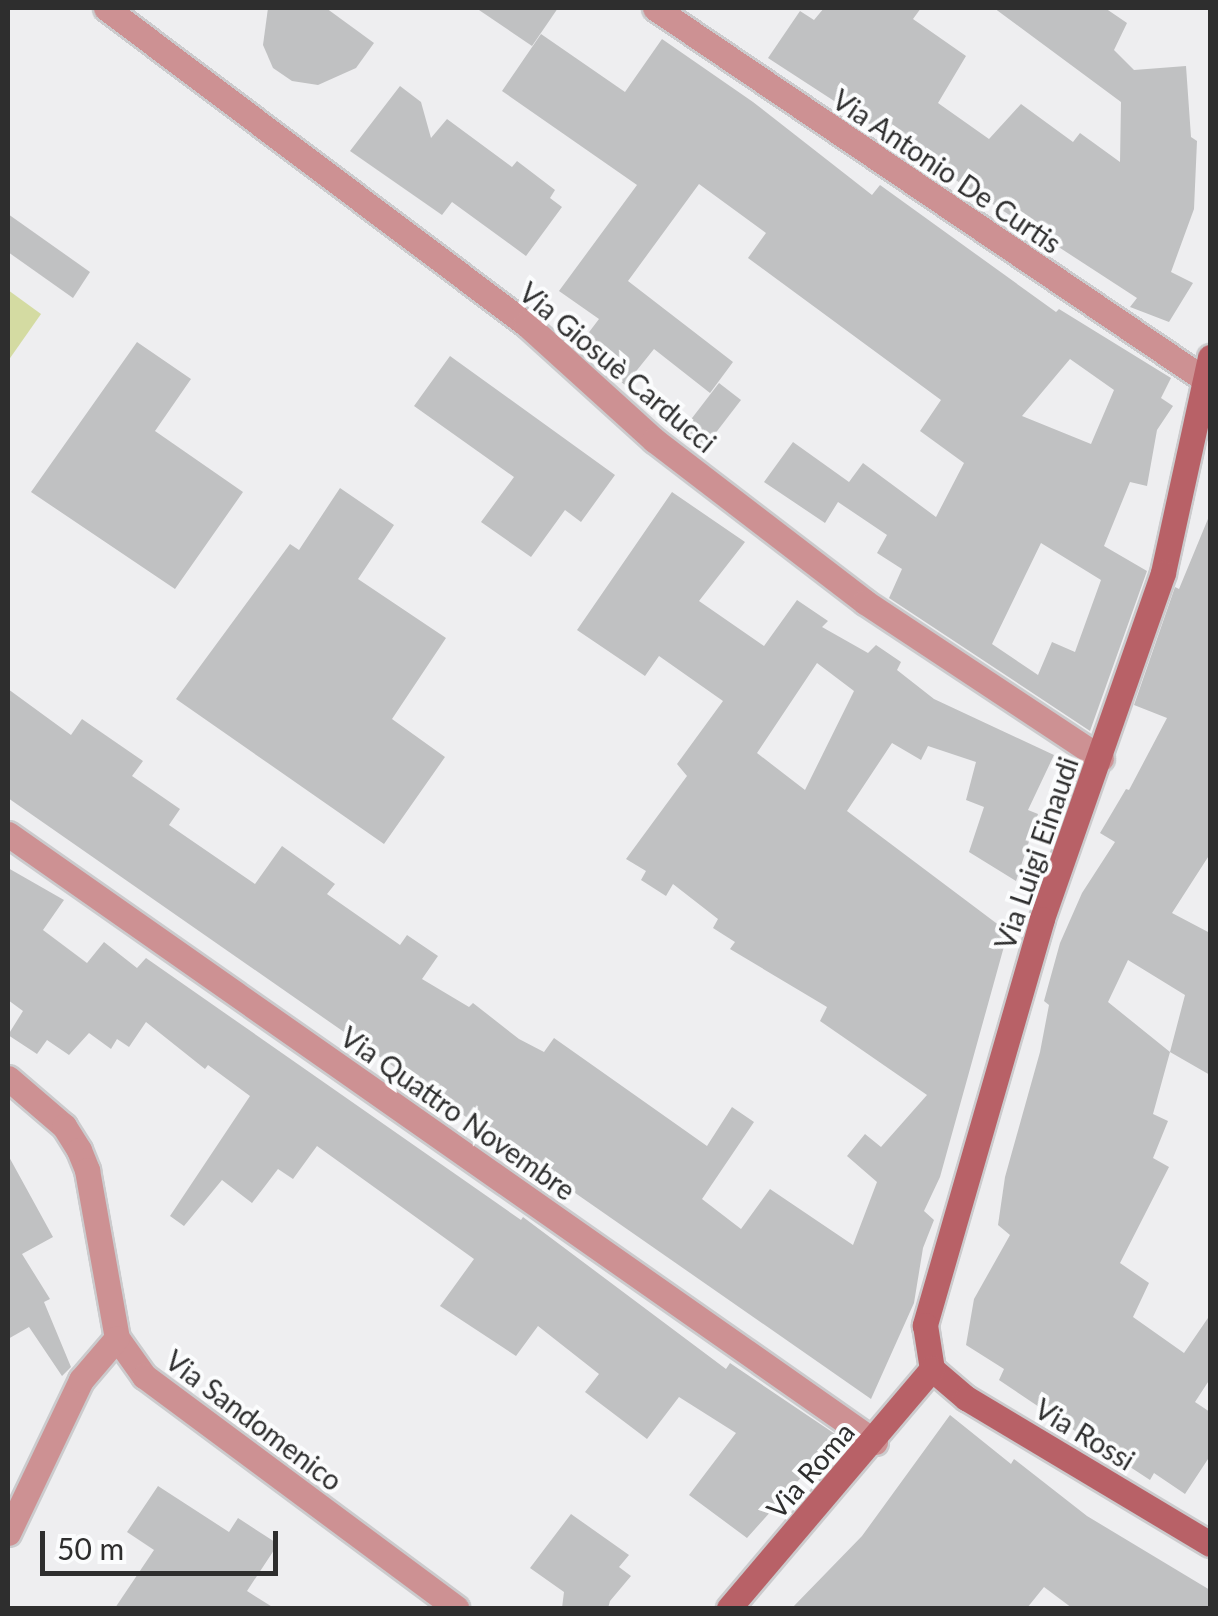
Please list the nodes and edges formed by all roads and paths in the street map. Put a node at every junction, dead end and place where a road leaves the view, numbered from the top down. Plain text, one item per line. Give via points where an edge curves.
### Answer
1 (106, 8) edge
2 (655, 8) edge
3 (1208, 369) edge
4 (1101, 758) junction
5 (8, 834) edge
6 (8, 1078) edge
7 (117, 1338) junction
8 (932, 1370) junction
9 (875, 1442) junction
10 (8, 1533) edge
11 (1210, 1544) edge
12 (456, 1608) edge
13 (729, 1608) edge

1 - 4 street, Via Giosuè Carducci via 526,324 654,440 866,602
2 - 3 street, Via Antonio De Curtis
3 - 4 street, Via Luigi Einaudi via 1163,573
4 - 8 street, Via Luigi Einaudi via 1042,919 925,1325
5 - 9 street, Via Quattro Novembre
6 - 7 street, Via Sandomenico via 64,1126 79,1150
7 - 10 street via 81,1380
7 - 12 street, Via Sandomenico via 144,1376
8 - 9 street, Via Roma
8 - 11 street, Via Rossi via 966,1398
9 - 13 street, Via Roma

